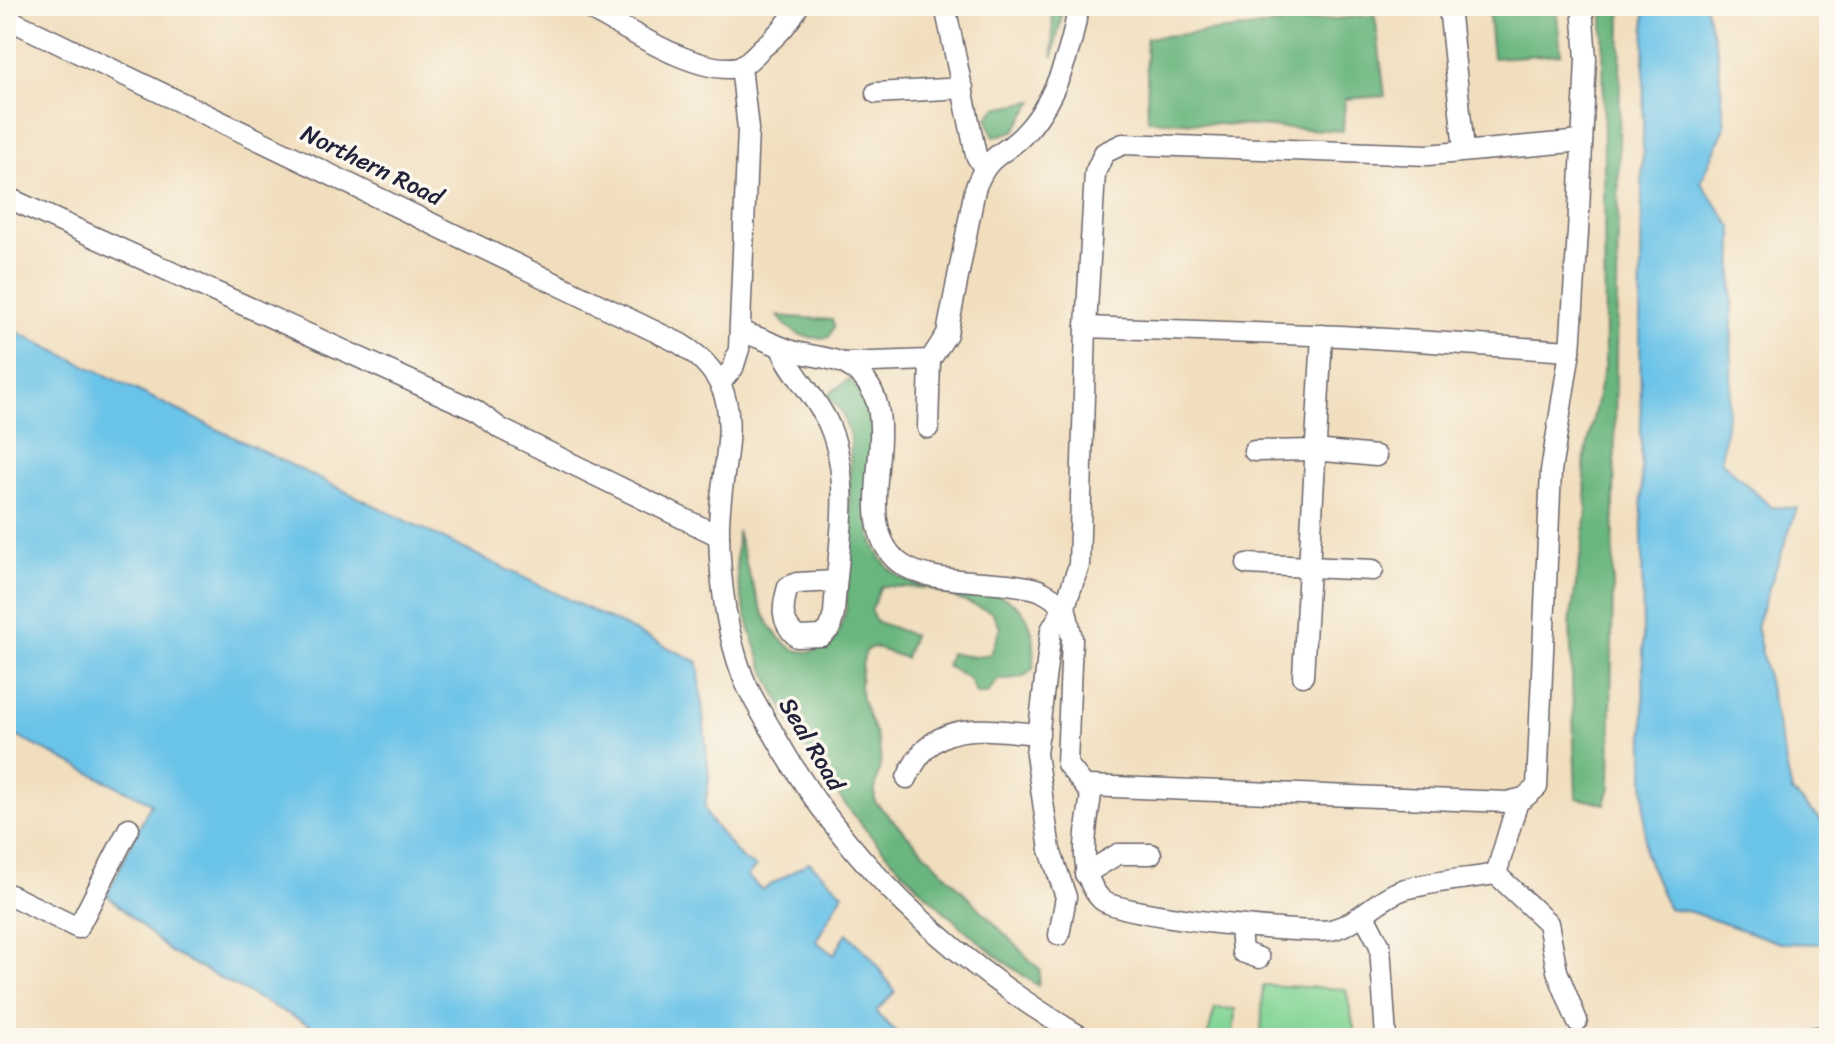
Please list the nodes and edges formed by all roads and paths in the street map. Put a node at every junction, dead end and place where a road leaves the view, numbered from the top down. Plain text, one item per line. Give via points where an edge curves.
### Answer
1 (584, 6) edge
2 (798, 6) edge
3 (945, 6) edge
4 (1078, 6) edge
5 (1449, 6) edge
6 (1582, 6) edge
7 (6, 18) edge
8 (741, 66) junction
9 (963, 88) junction
10 (876, 93) dead end
11 (1582, 141) junction
12 (1464, 150) junction
13 (983, 167) junction
14 (6, 197) edge
15 (1086, 327) junction
16 (740, 332) junction
17 (1322, 335) junction
18 (781, 348) junction
19 (1570, 351) junction
20 (930, 360) junction
21 (844, 363) junction
22 (897, 364) junction
23 (716, 374) junction
24 (865, 382) junction
25 (928, 428) dead end
26 (1315, 450) junction
27 (1254, 451) dead end
28 (1376, 456) dead end
29 (719, 536) junction
30 (1247, 564) dead end
31 (1308, 568) junction
32 (1373, 570) dead end
33 (836, 581) dead end
34 (1065, 606) junction
35 (1303, 676) dead end
36 (1039, 734) junction
37 (907, 778) dead end
38 (1088, 786) junction
39 (1518, 801) junction
40 (129, 828) dead end
41 (1151, 854) dead end
42 (1085, 874) junction
43 (1496, 874) junction
44 (6, 893) edge
45 (1364, 915) junction
46 (1240, 927) junction
47 (1059, 935) dead end
48 (1259, 958) dead end
49 (1577, 1021) dead end
50 (1829, 1036) edge
51 (1083, 1038) edge
52 (1386, 1038) edge
53 (1810, 1038) edge

1 - 8 street via 703,65
2 - 8 street via 779,34
3 - 9 street
4 - 13 street via 1049,98 1026,132
5 - 12 street
6 - 11 street
7 - 23 street, Northern Road via 679,343
8 - 16 street via 748,129
9 - 10 street
9 - 13 street
11 - 12 street
11 - 19 street
12 - 15 street via 1428,155 1123,144 1104,153 1095,173
13 - 20 street via 947,334
14 - 29 street via 475,410 501,429
15 - 17 street
15 - 34 street via 1079,565
16 - 18 street
16 - 23 street via 733,368
17 - 19 street
17 - 26 street
18 - 21 street
18 - 33 street via 814,394 840,460
19 - 39 street via 1551,471 1537,787
20 - 22 street
20 - 25 street
21 - 22 street
21 - 24 street
22 - 24 street
23 - 29 street, Seal Road via 729,409
24 - 34 street via 878,410 881,437 877,520 883,542 897,561 923,573 1038,590
26 - 27 street
26 - 28 street
26 - 31 street
29 - 51 street, Seal Road via 727,619 745,681 793,769 833,827 922,922 975,967
30 - 31 street
31 - 32 street
31 - 35 street
34 - 36 street via 1051,630
34 - 38 street via 1072,638 1067,764
36 - 37 street via 971,729 935,738
36 - 47 street via 1036,754 1048,837 1066,897
38 - 39 street
38 - 42 street
39 - 43 street
40 - 44 street via 78,928
41 - 42 street via 1118,854
42 - 46 street via 1103,901 1131,912
43 - 45 street via 1405,889
43 - 49 street via 1548,923 1557,971
45 - 46 street via 1333,929 1305,932
45 - 52 street via 1380,946
46 - 48 street via 1242,952
50 - 53 street

